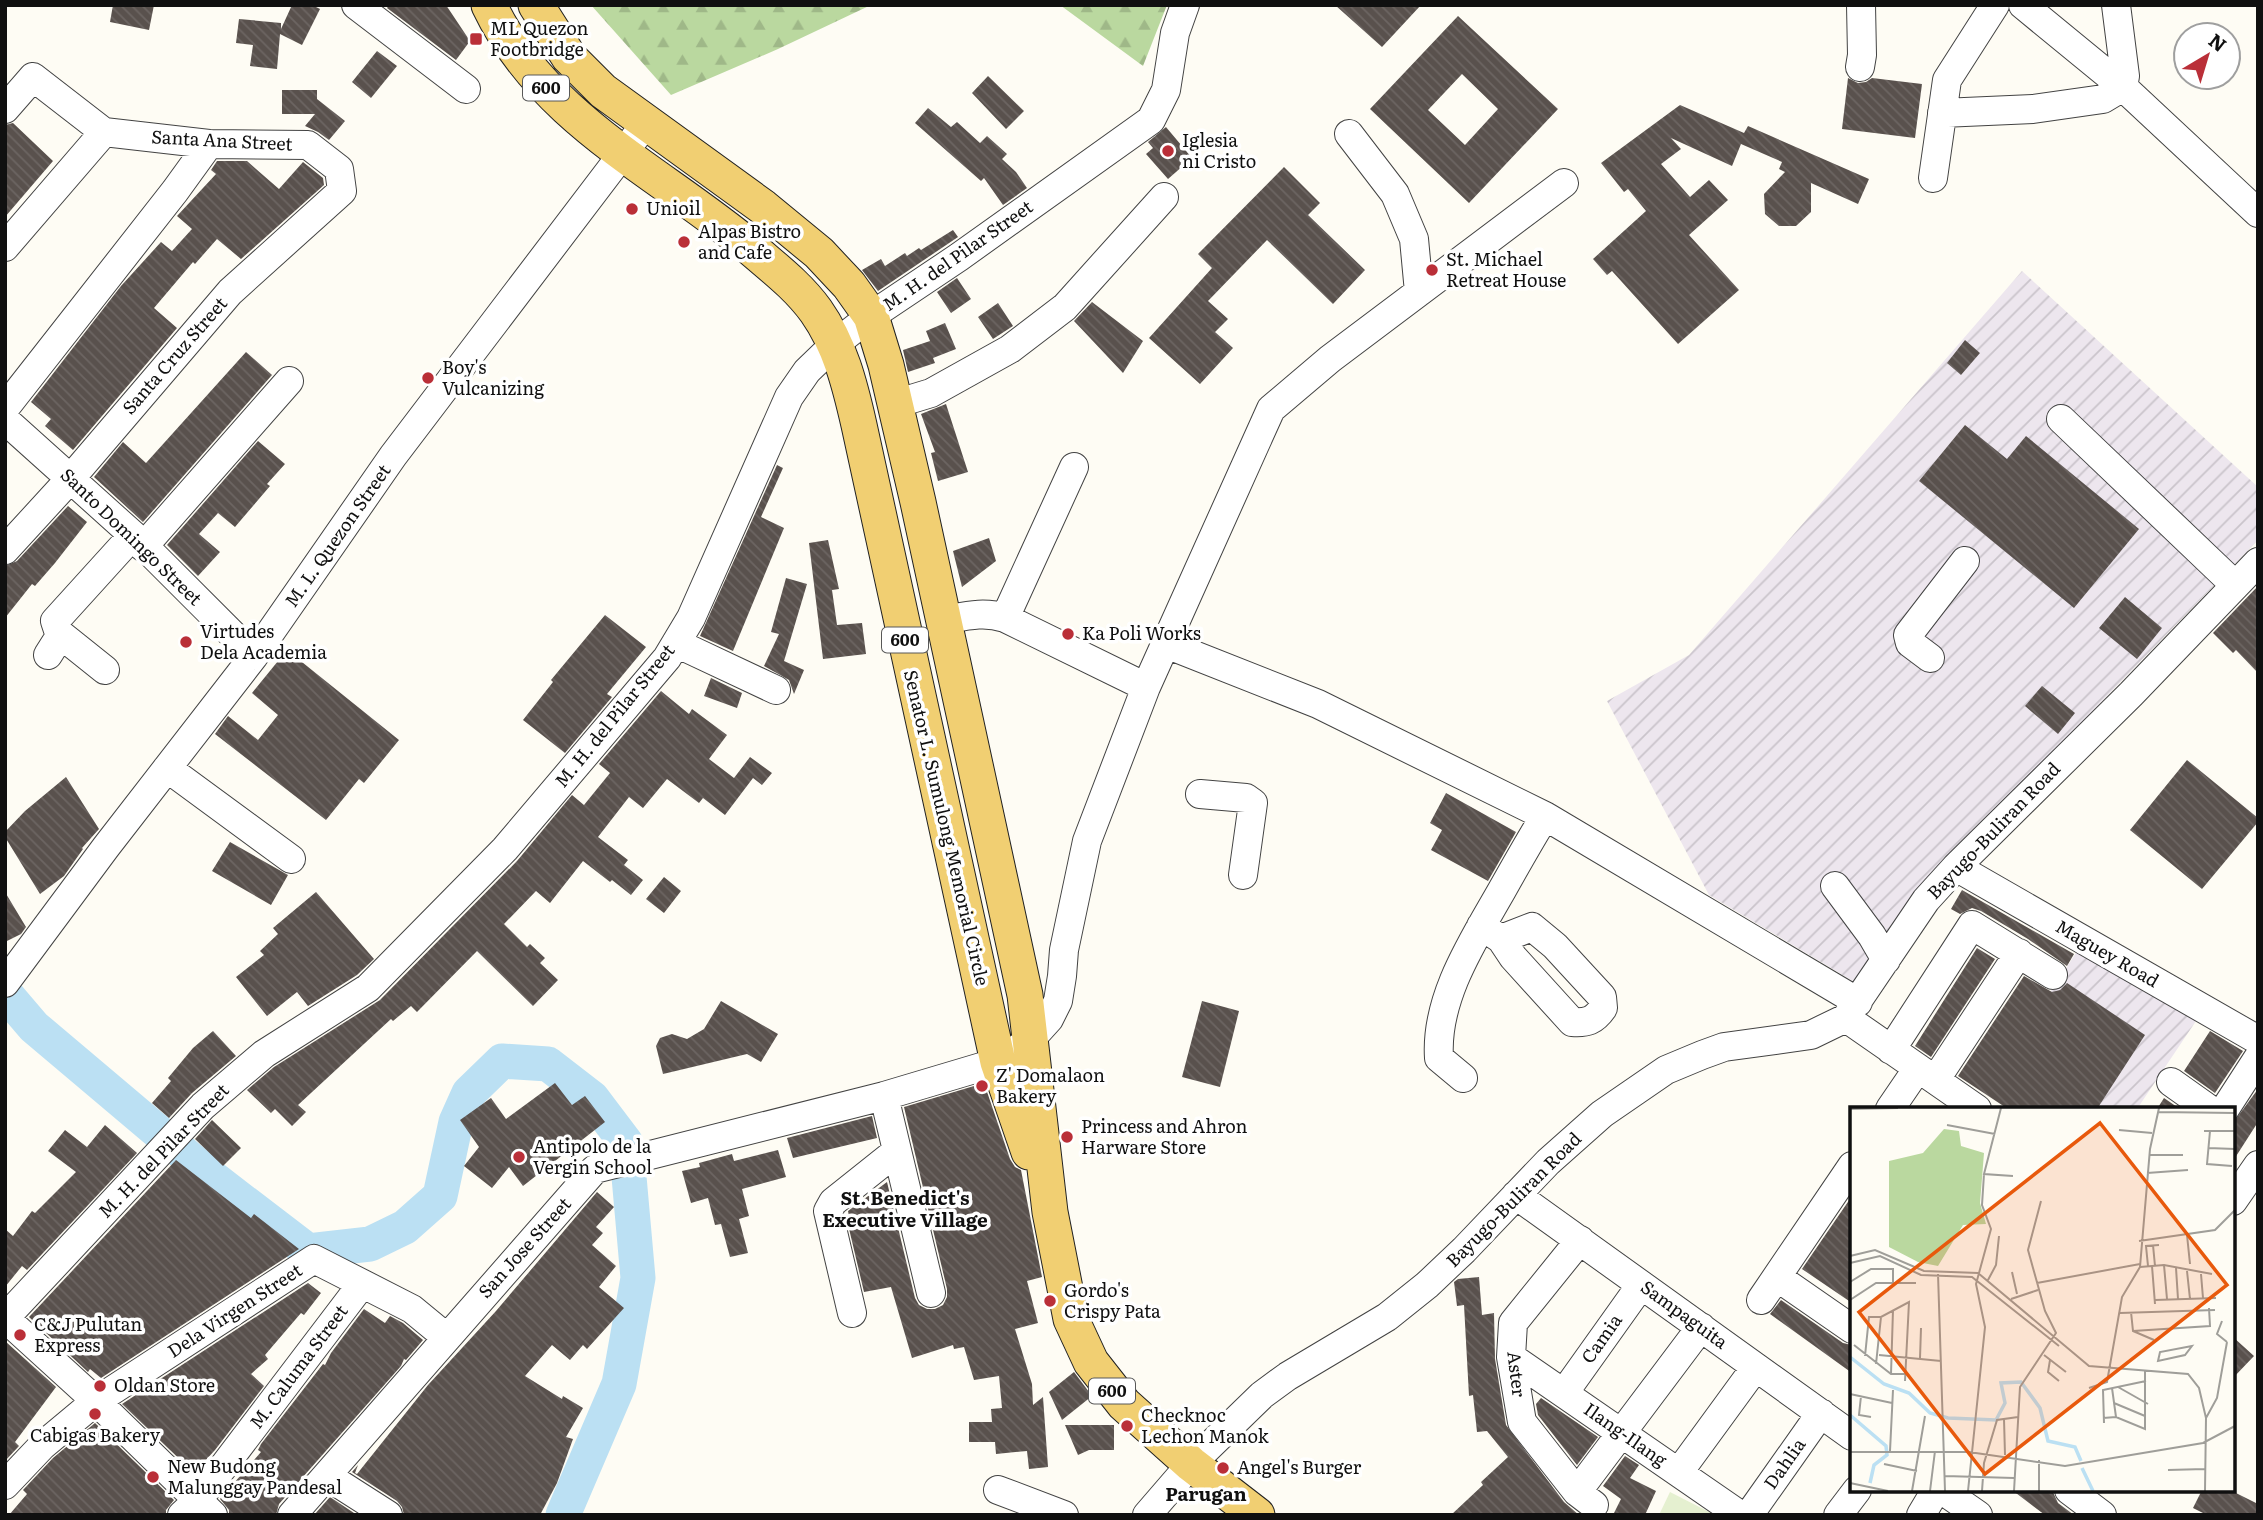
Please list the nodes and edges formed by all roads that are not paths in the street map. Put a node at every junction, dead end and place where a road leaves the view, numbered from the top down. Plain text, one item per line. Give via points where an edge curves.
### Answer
1 (356, 5) edge
2 (489, 5) edge
3 (536, 5) edge
4 (1185, 5) edge
5 (1861, 5) edge
6 (1996, 5) edge
7 (2021, 5) edge
8 (2116, 5) edge
9 (1860, 67) dead end
10 (2123, 87) junction
11 (466, 89) dead end
12 (5, 109) edge
13 (1942, 113) junction
14 (646, 123) junction
15 (104, 132) junction
16 (1349, 134) dead end
17 (209, 144) junction
18 (623, 154) junction
19 (339, 169) joint
20 (1933, 178) dead end
21 (1564, 183) dead end
22 (1164, 197) dead end
23 (2258, 213) edge
24 (5, 247) edge
25 (1419, 292) junction
26 (871, 316) junction
27 (835, 344) junction
28 (289, 381) dead end
29 (895, 404) junction
30 (5, 408) edge
31 (5, 419) edge
32 (2061, 419) dead end
33 (1074, 467) dead end
34 (71, 478) junction
35 (138, 541) junction
36 (5, 550) edge
37 (1965, 561) dead end
38 (2258, 562) edge
39 (2235, 585) junction
40 (1005, 618) junction
41 (944, 620) junction
42 (676, 643) junction
43 (1166, 644) junction
44 (254, 656) junction
45 (1930, 658) dead end
46 (105, 670) dead end
47 (1146, 687) junction
48 (776, 690) dead end
49 (167, 768) junction
50 (1200, 794) dead end
51 (1545, 816) junction
52 (291, 859) dead end
53 (1956, 867) junction
54 (1243, 875) dead end
55 (1835, 887) dead end
56 (2019, 953) junction
57 (1886, 960) junction
58 (2053, 975) dead end
59 (8, 980) edge
60 (1852, 1010) junction
61 (1030, 1040) junction
62 (2258, 1040) edge
63 (1891, 1050) junction
64 (2258, 1058) edge
65 (998, 1062) junction
66 (1927, 1073) junction
67 (1462, 1078) dead end
68 (2171, 1082) dead end
69 (884, 1096) junction
70 (1892, 1107) edge
71 (1975, 1107) edge
72 (2206, 1107) edge
73 (2226, 1107) edge
74 (897, 1151) junction
75 (2258, 1165) edge
76 (1850, 1169) edge
77 (1516, 1195) junction
78 (2235, 1198) edge
79 (1050, 1212) junction
80 (1580, 1240) junction
81 (1777, 1277) junction
82 (362, 1284) junction
83 (1641, 1284) junction
84 (931, 1293) dead end
85 (1761, 1300) dead end
86 (852, 1312) dead end
87 (5, 1318) edge
88 (1701, 1327) junction
89 (1850, 1328) edge
90 (446, 1337) junction
91 (1511, 1357) junction
92 (1755, 1368) junction
93 (1564, 1393) junction
94 (96, 1401) junction
95 (1821, 1413) junction
96 (1621, 1433) junction
97 (1850, 1435) edge
98 (1191, 1464) junction
99 (1679, 1472) junction
100 (327, 1476) junction
101 (5, 1485) edge
102 (998, 1490) dead end
103 (1855, 1492) edge
104 (1935, 1492) edge
105 (1945, 1492) edge
106 (2072, 1492) edge
107 (198, 1510) edge
108 (292, 1515) edge
109 (388, 1515) edge
110 (1064, 1515) edge
111 (1147, 1515) edge
112 (1257, 1515) edge
113 (1740, 1515) edge
114 (1749, 1515) edge
115 (1838, 1515) edge
116 (1920, 1515) edge
117 (1978, 1515) edge
118 (2102, 1515) edge

1 - 11 street
2 - 18 main road, Senator L. Sumulong Memorial Circle / 600 via 528,70 577,118
3 - 14 main road, Senator L. Sumulong Memorial Circle / 600 via 569,57 603,91
4 - 26 street, M. H. del Pilar Street via 1175,33 1166,90 1151,120
5 - 9 street
6 - 7 street via 2011,9
6 - 13 street via 1947,80
7 - 10 street
8 - 10 street
10 - 13 street via 2103,99 2033,109
10 - 23 street
12 - 15 street via 33,77
13 - 20 street
14 - 18 street, M. L. Quezon Street
14 - 26 main road, Senator L. Sumulong Memorial Circle / 600 via 819,253
15 - 17 street, Santa Ana Street
15 - 24 street
16 - 25 street via 1395,194 1414,239
17 - 19 street, Santa Ana Street via 308,145
17 - 30 street
18 - 27 main road, Senator L. Sumulong Memorial Circle / 600 via 792,282
18 - 44 street, M. L. Quezon Street via 393,456
19 - 34 street, Santa Cruz Street via 342,191 230,292
21 - 25 street, San Jose Street
22 - 29 street via 1065,307 1021,341 930,393
25 - 43 street, San Jose Street via 1271,409
26 - 27 street, M. H. del Pilar Street
26 - 29 main road, Senator L. Sumulong Memorial Circle / 600
27 - 42 street, M. H. del Pilar Street via 789,397
27 - 65 main road, Senator L. Sumulong Memorial Circle / 600 via 849,381
28 - 35 street
29 - 41 main road, Senator L. Sumulong Memorial Circle / 600
31 - 34 street, Santo Domingo Street
32 - 39 street
33 - 40 street
34 - 35 street, Santo Domingo Street
34 - 36 street, Santa Cruz Street
35 - 44 street, Santo Domingo Street
35 - 46 street via 55,621 54,644
37 - 45 street via 1908,635 1910,643
38 - 39 street, Bayugo-Buliran Road
39 - 53 street, Bayugo-Buliran Road
40 - 41 street via 975,614
40 - 47 street
41 - 61 main road, Senator L. Sumulong Memorial Circle / 600 via 1025,995
42 - 48 street
42 - 87 street, M. H. del Pilar Street via 505,849 368,988 264,1054 203,1106
43 - 47 street, San Jose Street
43 - 51 street via 1318,704
44 - 49 street, M. L. Quezon Street
47 - 61 street, San Jose Street via 1087,841 1063,950 1058,1001
49 - 52 street
49 - 59 street, M. L. Quezon Street
50 - 54 street via 1253,803
51 - 60 street
51 - 67 street via 1491,933 1449,991 1439,1058
53 - 57 street, Bayugo-Buliran Road via 1926,900
53 - 62 street, Maguey Road
55 - 57 street
56 - 58 street
56 - 63 street via 1972,925
56 - 66 street
57 - 60 street, Bayugo-Buliran Road
60 - 63 street
60 - 77 street, Bayugo-Buliran Road via 1811,1035 1724,1047 1667,1069 1602,1114
61 - 65 street, San Jose Street
61 - 79 main road, Senator L. Sumulong Memorial Circle / 600
63 - 66 street
64 - 73 street
65 - 69 street, San Jose Street
65 - 79 main road, Senator L. Sumulong Memorial Circle / 600
66 - 70 street
66 - 71 street
68 - 72 street
69 - 74 street
69 - 90 street, San Jose Street via 595,1169
74 - 84 street
74 - 86 street via 833,1202 828,1211
75 - 78 street
76 - 81 street
77 - 80 street, Sampaguita
77 - 98 street, Bayugo-Buliran Road via 1427,1285 1387,1317 1262,1395
79 - 98 main road, Senator L. Sumulong Memorial Circle / 600 via 1071,1319 1091,1362 1124,1404
80 - 83 street, Sampaguita
80 - 91 street, Aster via 1513,1323
81 - 85 street
81 - 89 street
82 - 90 street, Dela Virgen Street via 412,1309
82 - 94 street, Dela Virgen Street via 314,1259
82 - 107 street, M. Caluma Street
83 - 88 street, Sampaguita
83 - 93 street, Camia
87 - 94 street
88 - 92 street, Sampaguita
88 - 96 street
90 - 100 street, San Jose Street
91 - 93 street, Ilang-Ilang
91 - 96 street, Aster via 1522,1422 1585,1499
92 - 95 street, Sampaguita
92 - 99 street
93 - 96 street, Ilang-Ilang
94 - 101 street, Dela Virgen Street via 42,1446
94 - 107 street
95 - 97 street, Sampaguita
95 - 114 street, Dahlia
96 - 99 street, Ilang-Ilang
98 - 111 street, Bayugo-Buliran Road
98 - 112 main road, Senator L. Sumulong Memorial Circle / 600
99 - 113 street, Ilang-Ilang
100 - 108 street, San Jose Street
100 - 109 street
102 - 110 street
103 - 115 street
104 - 116 street
105 - 117 street
106 - 118 street

